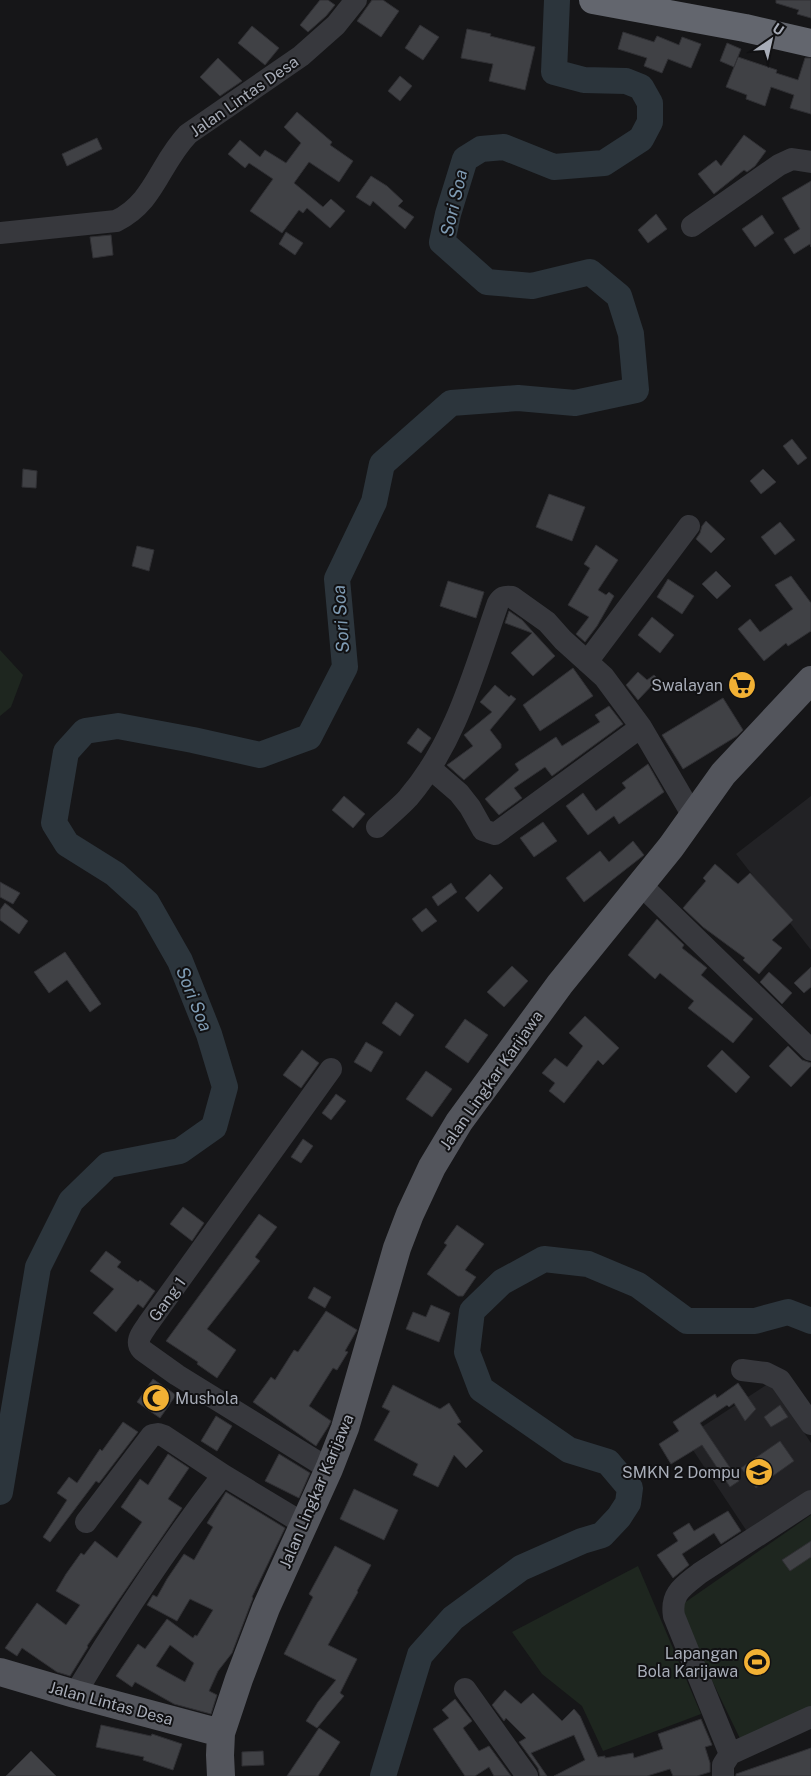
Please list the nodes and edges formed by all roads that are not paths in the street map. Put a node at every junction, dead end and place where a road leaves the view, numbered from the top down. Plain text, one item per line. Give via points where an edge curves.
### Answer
1 (356, 0) edge
2 (593, 0) edge
3 (811, 43) edge
4 (811, 162) edge
5 (692, 226) dead end
6 (0, 233) edge
7 (689, 526) dead end
8 (587, 662) junction
9 (811, 680) edge
10 (641, 727) junction
11 (430, 768) junction
12 (694, 816) junction
13 (377, 826) dead end
14 (641, 885) junction
15 (811, 1050) edge
16 (331, 1069) dead end
17 (742, 1370) dead end
18 (811, 1424) edge
19 (329, 1468) junction
20 (223, 1475) junction
21 (811, 1500) edge
22 (86, 1522) dead end
23 (304, 1524) junction
24 (0, 1672) edge
25 (464, 1688) dead end
26 (74, 1694) junction
27 (811, 1717) edge
28 (221, 1732) junction
29 (730, 1754) junction
30 (221, 1776) edge
31 (528, 1776) edge
32 (723, 1776) edge

1 - 6 street, Jalan Lintas Desa via 336,26 302,56 188,134 176,147 150,193 128,215 116,221
2 - 3 highway
4 - 5 street via 792,159 779,165
7 - 8 street
8 - 10 street via 604,677
8 - 11 street via 536,613 512,597 501,598 459,715
9 - 12 main road, Jalan Lingkar Karijawa via 723,774
10 - 11 street via 495,834 483,830 459,793
10 - 12 street
11 - 13 street via 408,798
12 - 14 main road, Jalan Lingkar Karijawa
14 - 15 street
14 - 19 main road, Jalan Lingkar Karijawa via 560,984 459,1122 432,1167 397,1248 344,1428
16 - 19 street, Gang 1 via 138,1342 142,1350 177,1375
17 - 18 street via 766,1373 780,1380
19 - 23 main road, Jalan Lingkar Karijawa
20 - 22 street via 164,1436 152,1435
20 - 23 street
20 - 26 street via 104,1645
21 - 29 street via 688,1582 672,1605
23 - 28 main road, Jalan Lingkar Karijawa via 266,1608
24 - 26 main road, Jalan Lintas Desa
25 - 31 street
26 - 28 main road, Jalan Lintas Desa
27 - 29 street
28 - 30 main road, Jalan Lingkar Karijawa
29 - 32 street via 723,1765

